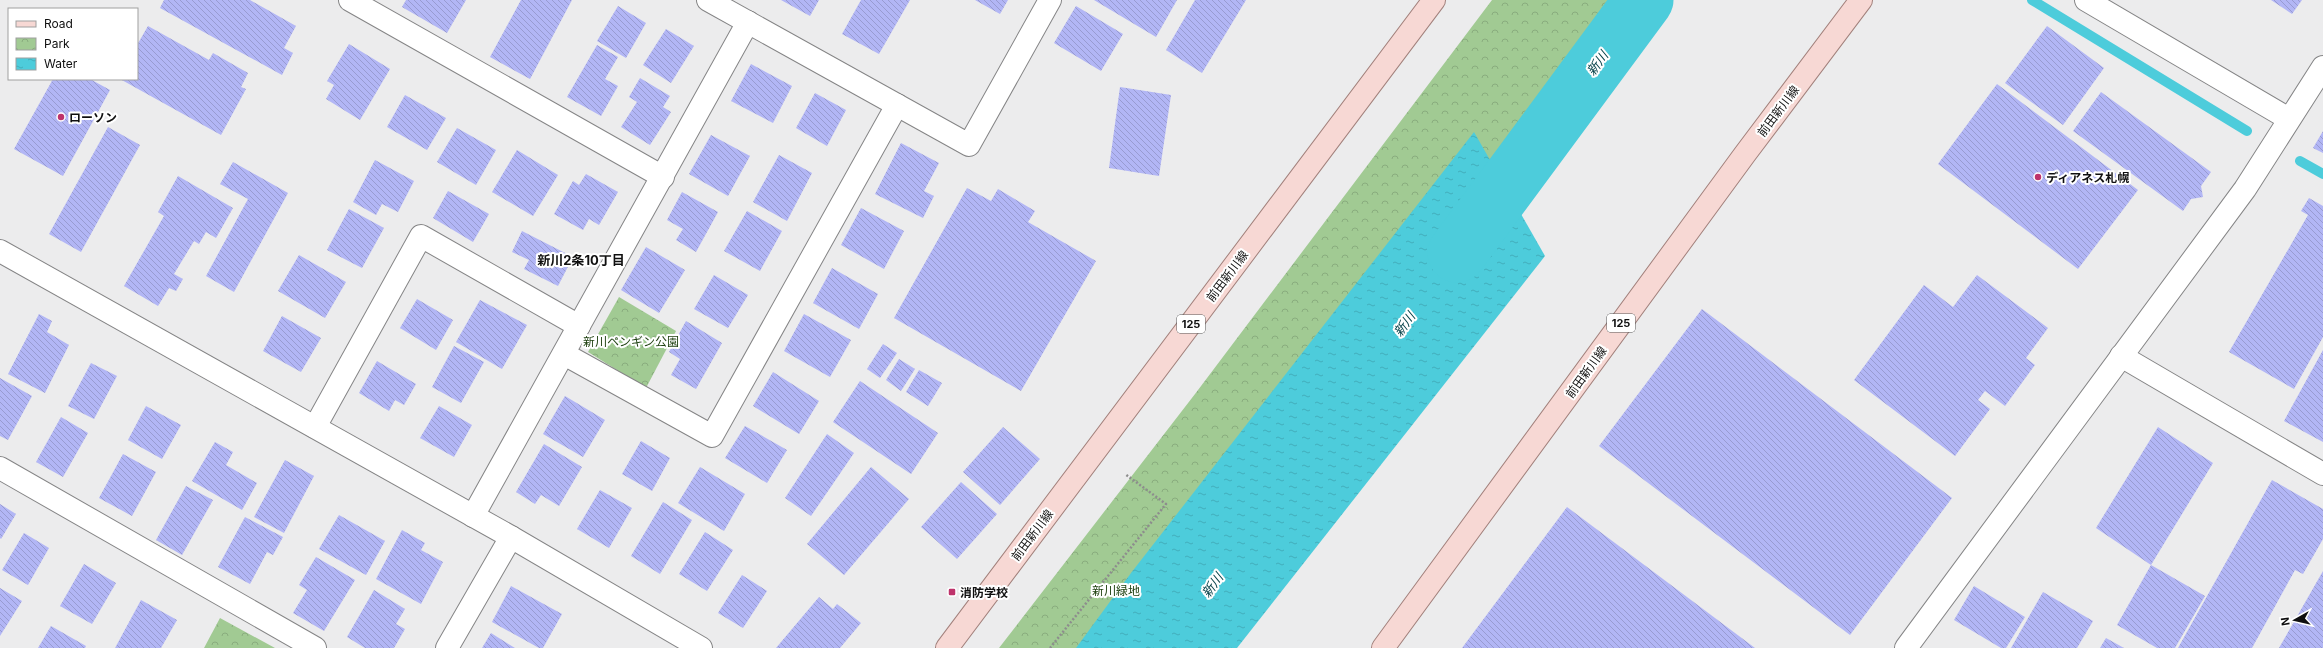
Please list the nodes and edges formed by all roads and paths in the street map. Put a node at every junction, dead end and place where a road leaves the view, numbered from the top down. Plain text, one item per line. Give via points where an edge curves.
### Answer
1 (350, 0) edge
2 (708, 0) edge
3 (1050, 0) edge
4 (1434, 0) edge
5 (1861, 0) edge
6 (2096, 2) edge
7 (748, 22) junction
8 (2323, 66) edge
9 (897, 105) junction
10 (2290, 119) junction
11 (663, 177) junction
12 (0, 251) edge
13 (579, 326) junction
14 (564, 354) junction
15 (2121, 356) junction
16 (315, 427) junction
17 (0, 468) edge
18 (1124, 474) dead end
19 (2323, 474) edge
20 (473, 516) junction
21 (511, 537) junction
22 (315, 648) edge
23 (447, 648) edge
24 (702, 648) edge
25 (947, 648) edge
26 (1050, 648) edge
27 (1383, 648) edge
28 (1906, 648) edge

1 - 11 street
2 - 7 street
3 - 9 street via 968,146
4 - 25 main road, 前田新川線 / 125
5 - 27 main road, 前田新川線 / 125
6 - 10 street
7 - 9 street
7 - 11 street
8 - 10 street
9 - 14 street via 712,436
10 - 15 street via 2245,190
11 - 13 street
12 - 16 street
13 - 14 street
13 - 16 street via 421,236
14 - 20 street
15 - 19 street
15 - 28 street
16 - 20 street
17 - 22 street
18 - 26 path via 1166,504
20 - 21 street
21 - 23 street
21 - 24 street

